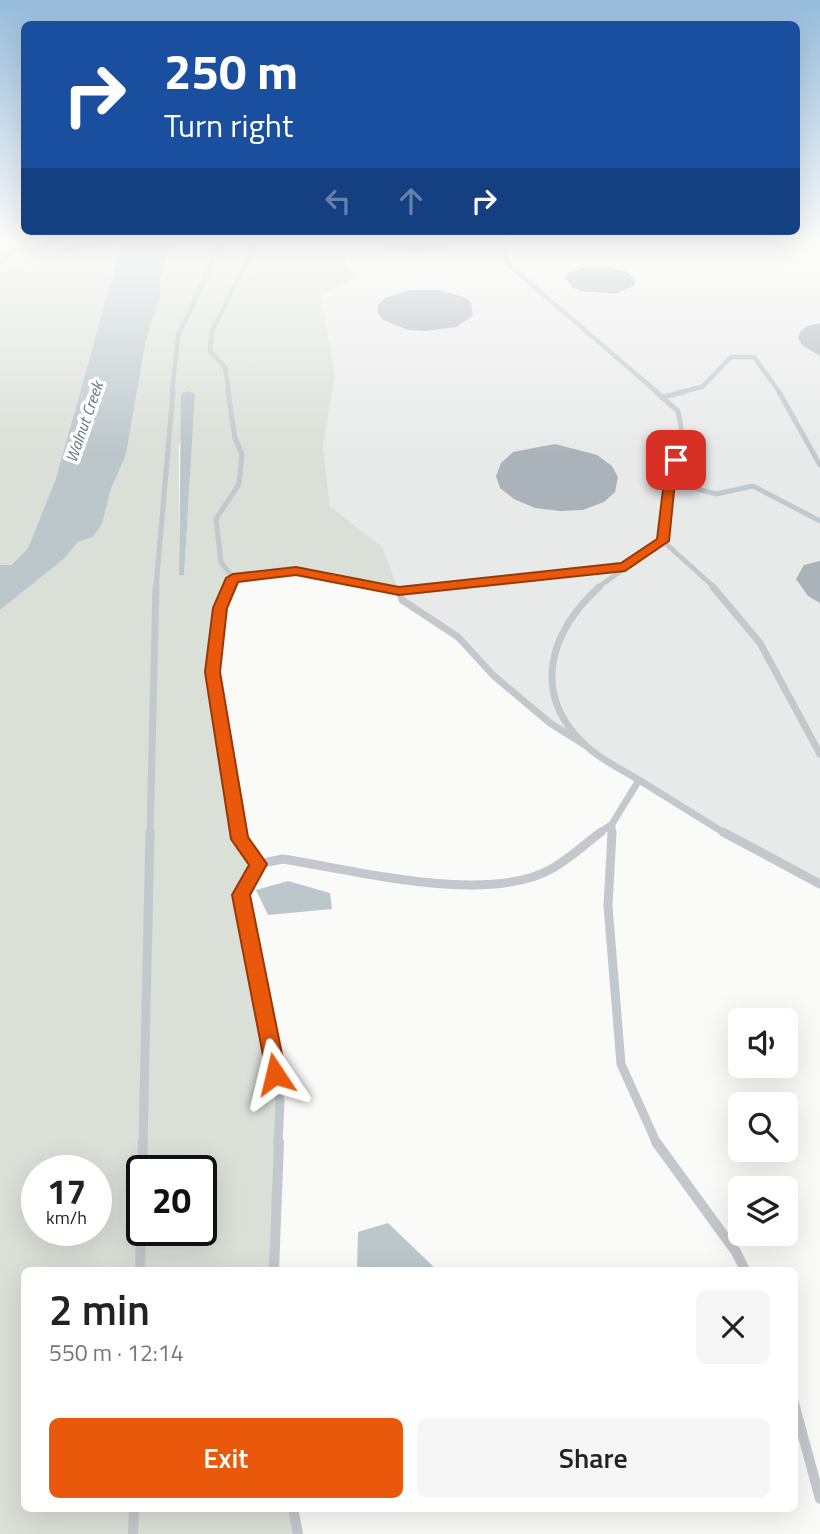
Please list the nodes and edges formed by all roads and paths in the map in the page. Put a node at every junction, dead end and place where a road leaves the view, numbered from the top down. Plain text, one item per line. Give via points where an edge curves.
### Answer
1 (190, 310) edge
2 (223, 310) edge
3 (561, 310) edge
4 (663, 397) junction
5 (820, 466) edge
6 (670, 481) junction
7 (820, 521) edge
8 (663, 541) junction
9 (625, 567) junction
10 (233, 578) junction
11 (399, 591) junction
12 (585, 745) junction
13 (820, 754) edge
14 (639, 780) junction
15 (612, 824) junction
16 (258, 864) junction
17 (820, 884) edge
18 (142, 1155) edge
19 (141, 1246) edge
20 (140, 1267) edge
21 (274, 1267) edge
22 (744, 1267) edge
23 (798, 1418) edge
24 (820, 1499) edge
25 (134, 1512) edge
26 (294, 1512) edge
27 (133, 1534) edge
28 (298, 1534) edge

1 - 18 lane via 178,336 157,549
2 - 10 lane via 212,331 210,351 225,367 234,438 242,454 239,484 216,519 221,562
3 - 4 lane
4 - 5 lane via 702,387 731,357 754,357 784,399
4 - 6 lane via 678,411 683,438
6 - 7 lane via 716,494 754,486
6 - 8 lane
8 - 9 lane
8 - 13 lane via 715,588 760,643
9 - 11 lane
9 - 12 lane via 562,625 550,661 555,705
10 - 11 lane via 296,571
10 - 16 lane via 220,608 212,672 240,839
11 - 12 lane via 402,600 458,637 494,676 550,723
12 - 14 lane
14 - 15 lane
14 - 17 lane via 742,844
15 - 16 lane via 552,869 512,882 460,886 283,859
15 - 22 lane via 608,906 621,1064 652,1137
16 - 21 lane via 241,895 280,1101
19 - 20 lane
23 - 24 lane
25 - 27 lane
26 - 28 lane

